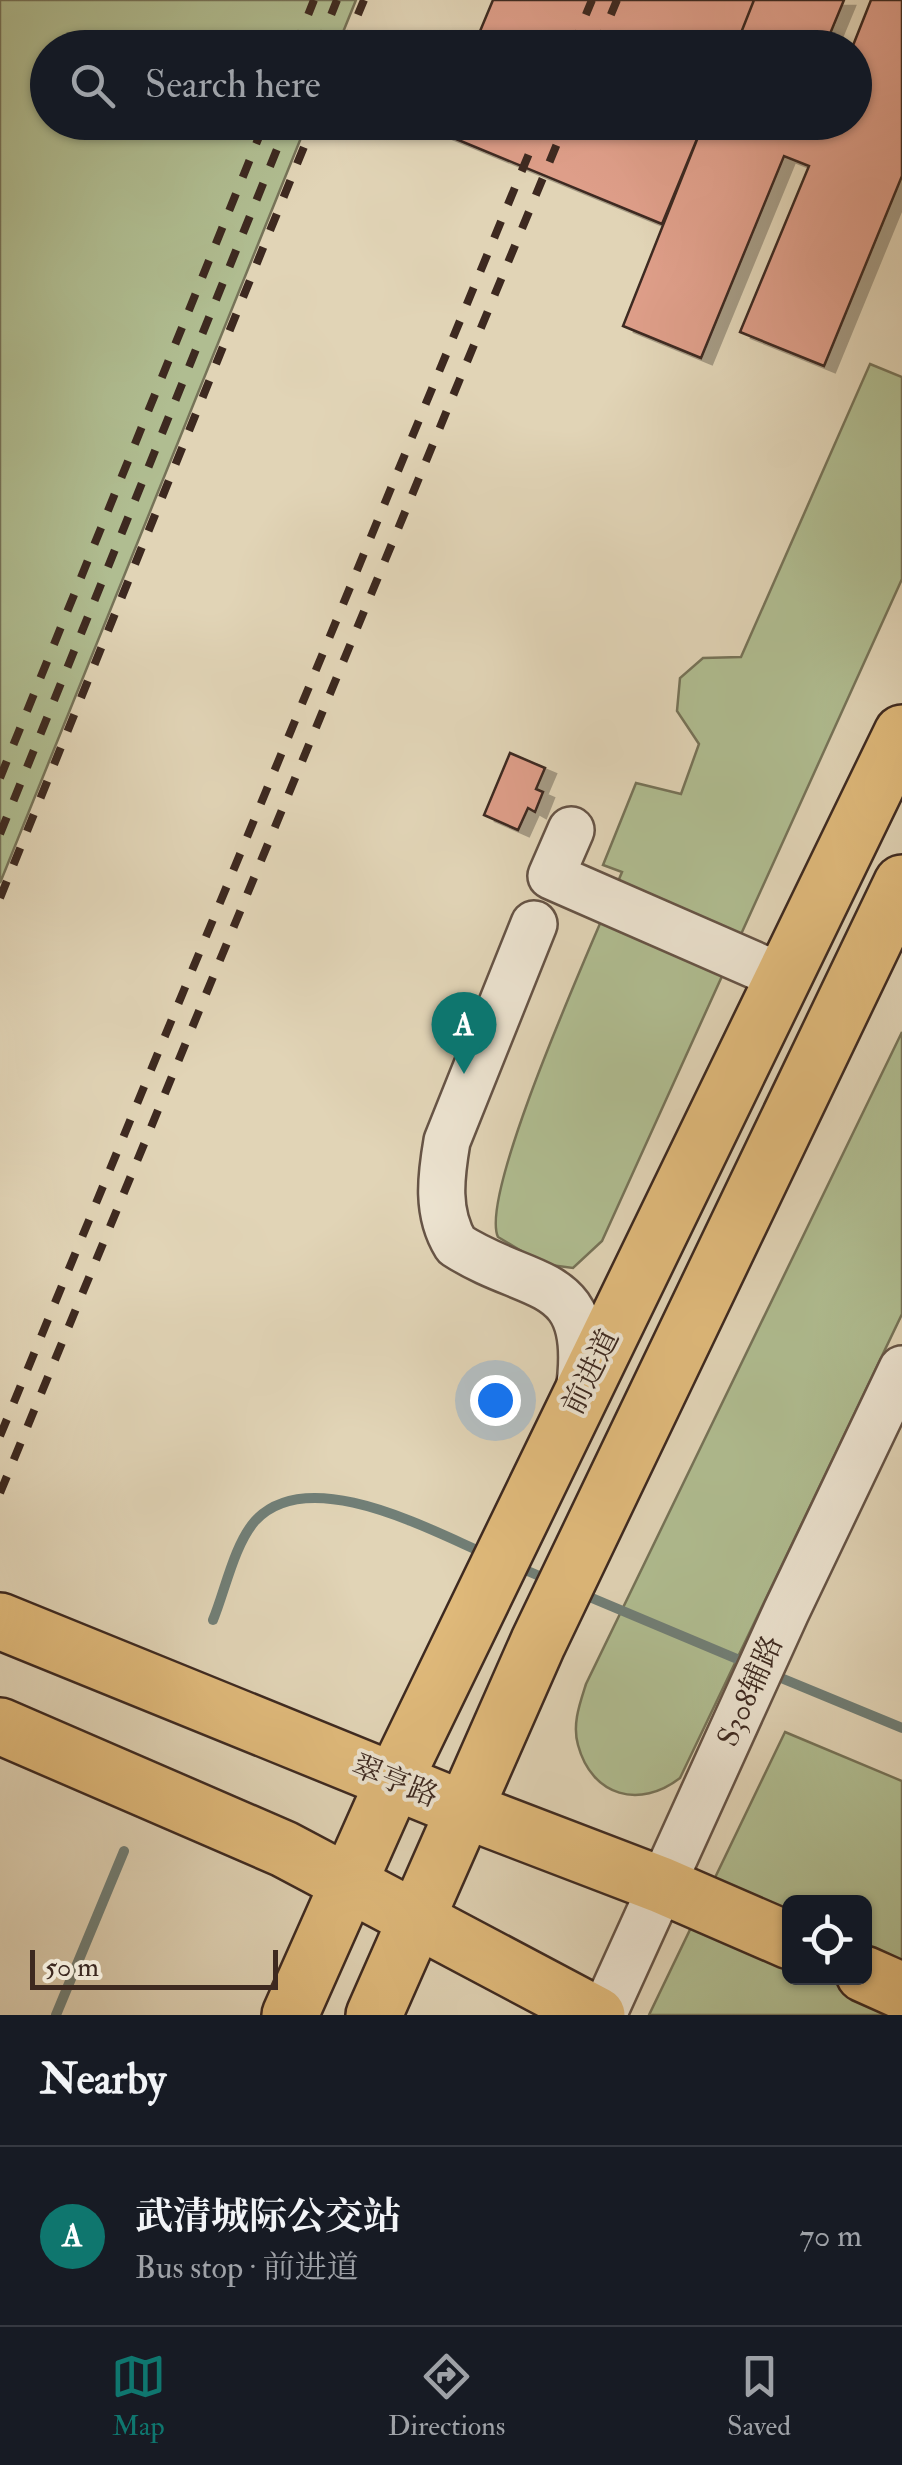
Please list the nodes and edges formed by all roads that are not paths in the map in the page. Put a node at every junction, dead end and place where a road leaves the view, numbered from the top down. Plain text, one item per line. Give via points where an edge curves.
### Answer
1 (902, 733) edge
2 (571, 830) dead end
3 (902, 883) edge
4 (534, 924) dead end
5 (902, 929) edge
6 (858, 976) junction
7 (782, 977) junction
8 (649, 1251) junction
9 (542, 1285) junction
10 (902, 1369) edge
11 (578, 1399) junction
12 (0, 1620) edge
13 (0, 1726) edge
14 (394, 1781) junction
15 (465, 1810) junction
16 (347, 1882) junction
17 (661, 1884) junction
18 (418, 1918) junction
19 (782, 1937) edge
20 (872, 1978) edge
21 (902, 1991) edge
22 (290, 2015) edge
23 (374, 2015) edge
24 (600, 2015) edge

1 - 7 main road, 前进道
2 - 7 street via 551,876
3 - 6 main road
4 - 9 street via 448,1141 442,1196 456,1246
5 - 6 main road
6 - 15 main road via 538,1643
7 - 8 main road, 前进道
8 - 9 street via 629,1272 598,1286
8 - 11 main road, 前进道
9 - 11 street via 577,1318 583,1354
10 - 17 street, S308辅路
11 - 14 main road, 前进道
12 - 14 main road, 翠亨路
13 - 16 main road
14 - 15 main road, 翠亨路
14 - 16 main road, 前进道
15 - 17 main road, 翠亨路
15 - 18 main road
16 - 18 main road
16 - 22 main road, 前进道
17 - 19 main road, 翠亨路
17 - 24 street, S308辅路
18 - 23 main road
18 - 24 main road
20 - 21 main road

